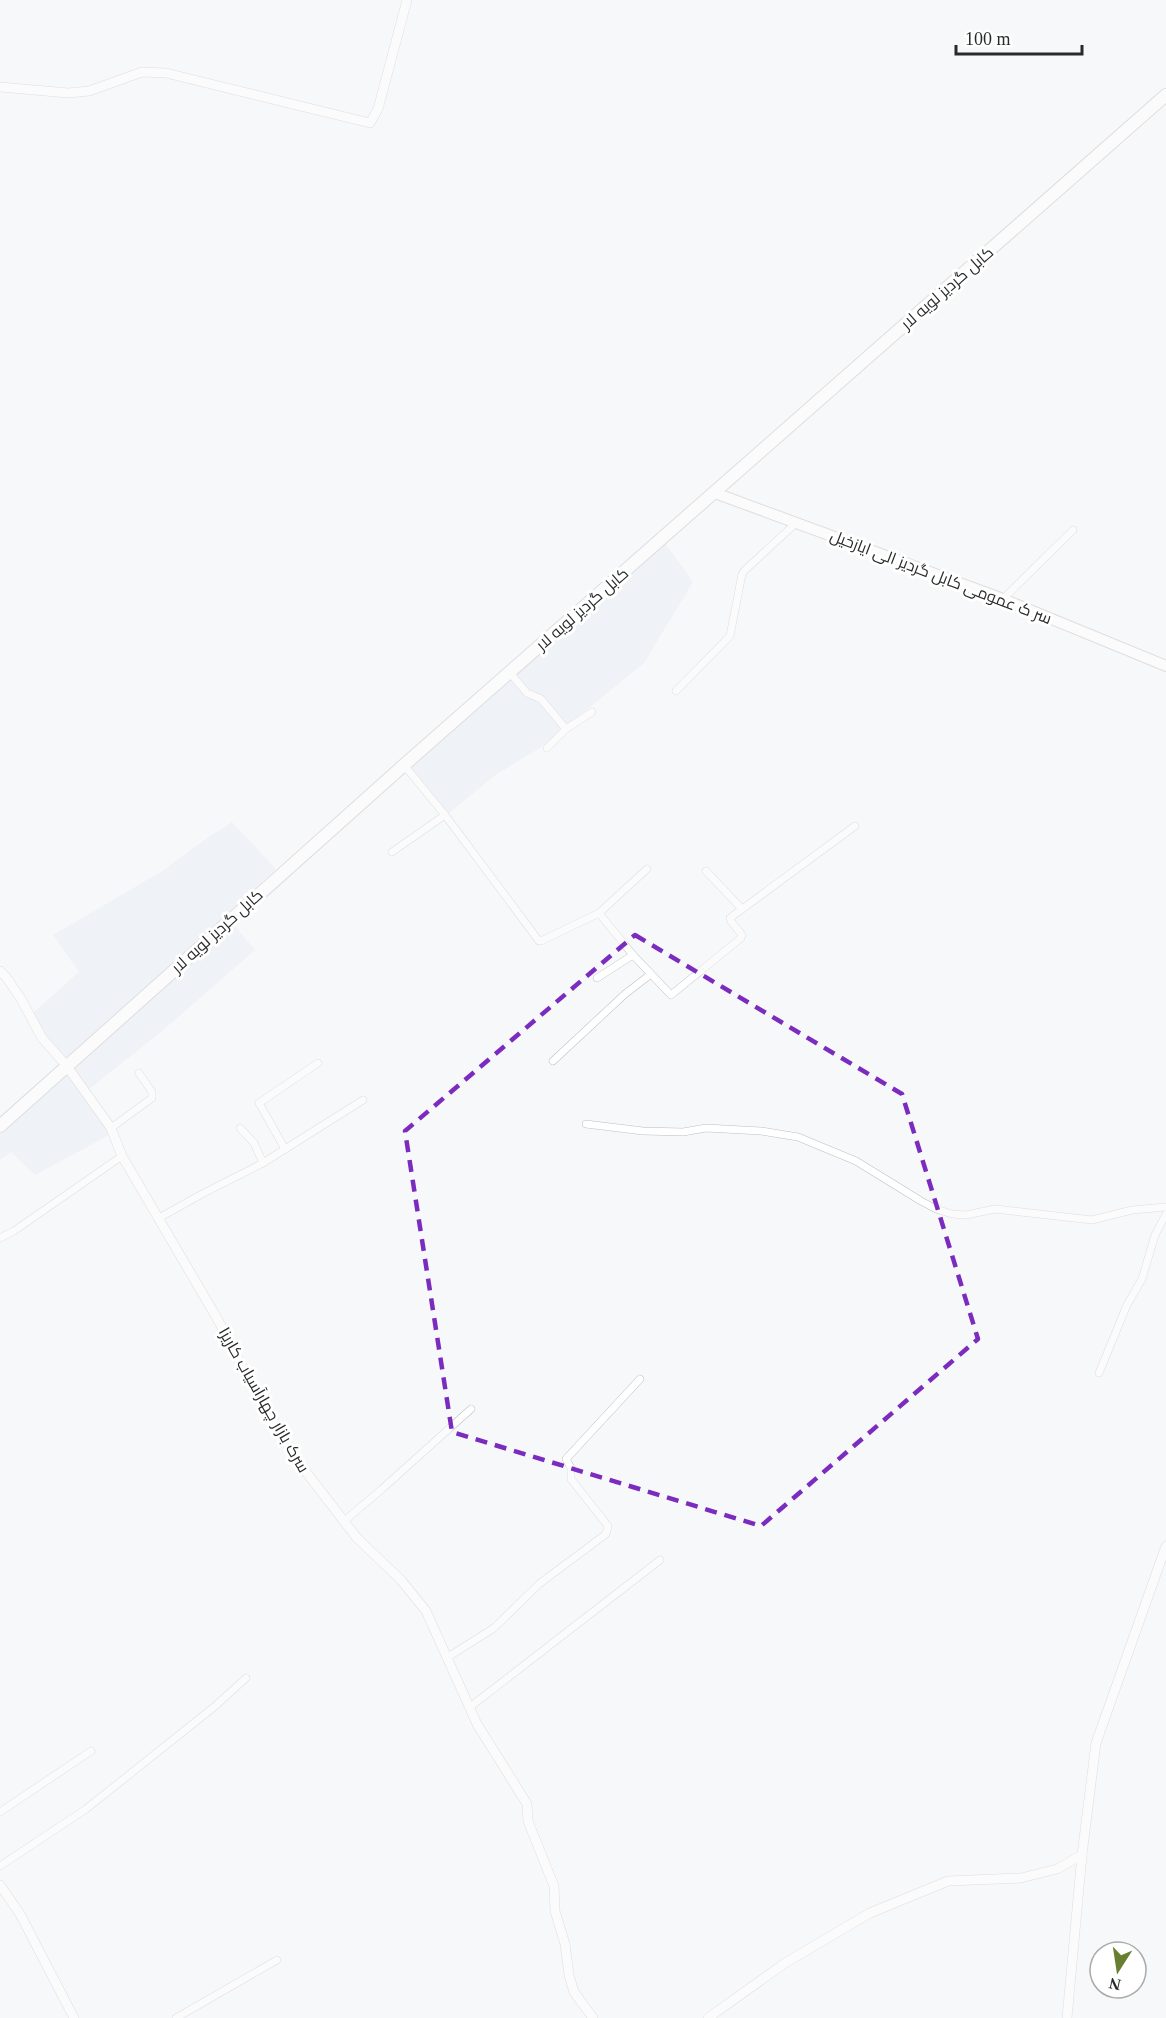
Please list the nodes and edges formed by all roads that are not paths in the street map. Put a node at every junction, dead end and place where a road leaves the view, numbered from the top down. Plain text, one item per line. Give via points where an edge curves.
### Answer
1 (407, 0) edge
2 (0, 87) edge
3 (1166, 95) edge
4 (715, 493) junction
5 (796, 523) junction
6 (1073, 530) dead end
7 (1003, 598) junction
8 (1166, 666) edge
9 (510, 673) junction
10 (676, 691) dead end
11 (592, 712) dead end
12 (566, 729) junction
13 (547, 748) dead end
14 (404, 765) junction
15 (445, 814) junction
16 (855, 826) dead end
17 (392, 852) dead end
18 (647, 869) dead end
19 (706, 871) dead end
20 (742, 909) junction
21 (599, 913) junction
22 (633, 955) junction
23 (0, 971) edge
24 (651, 974) junction
25 (597, 978) dead end
26 (553, 1061) dead end
27 (318, 1063) dead end
28 (66, 1065) junction
29 (139, 1073) dead end
30 (363, 1100) dead end
31 (586, 1124) dead end
32 (0, 1126) edge
33 (111, 1128) junction
34 (240, 1128) dead end
35 (285, 1149) junction
36 (122, 1156) junction
37 (263, 1163) junction
38 (1166, 1207) edge
39 (1166, 1214) edge
40 (159, 1218) junction
41 (0, 1238) edge
42 (1098, 1373) dead end
43 (640, 1379) dead end
44 (471, 1409) dead end
45 (343, 1522) junction
46 (1166, 1546) edge
47 (660, 1560) dead end
48 (448, 1657) junction
49 (246, 1678) dead end
50 (470, 1707) junction
51 (91, 1751) dead end
52 (0, 1812) edge
53 (1082, 1855) junction
54 (0, 1866) edge
55 (0, 1885) edge
56 (277, 1960) dead end
57 (74, 2018) edge
58 (176, 2018) edge
59 (593, 2018) edge
60 (708, 2018) edge
61 (1067, 2018) edge

1 - 2 street via 378,109 370,123 166,73 142,72 89,91 68,93
3 - 4 highway, کابل گردیز لویه لار
4 - 5 main road, سر ک عمومی کابل گردیز الی ایازخیل
4 - 9 highway, کابل گردیز لویه لار
5 - 7 main road, سر ک عمومی کابل گردیز الی ایازخیل
5 - 10 street via 742,574 730,636
6 - 7 street
7 - 8 main road, سر ک عمومی کابل گردیز الی ایازخیل
9 - 12 street via 526,693 541,699
9 - 14 highway, کابل گردیز لویه لار
11 - 12 street
12 - 13 street
14 - 15 street
14 - 28 highway, کابل گردیز لویه لار
15 - 17 street
15 - 21 street via 538,940
16 - 20 street
18 - 21 street
19 - 20 street
20 - 24 street via 730,920 741,938 671,995
21 - 22 street
22 - 24 street
22 - 25 street
23 - 28 street, سرک بازار چهارآسیاب کاریزا via 42,1038
24 - 26 street
27 - 35 street via 259,1103
28 - 32 highway, کابل گردیز لویه لار
28 - 33 street, سرک بازار چهارآسیاب کاریزا
29 - 33 street via 153,1098
30 - 35 street
31 - 38 street via 643,1131 761,1131 798,1137 856,1161 921,1201 951,1214 995,1209 1092,1220
33 - 36 street, سرک بازار چهارآسیاب کاریزا
34 - 37 street via 254,1143
35 - 37 street
36 - 40 street, سرک بازار چهارآسیاب کاریزا
36 - 41 street
37 - 40 street
39 - 42 street via 1155,1235 1142,1279
40 - 45 street, سرک بازار چهارآسیاب کاریزا via 296,1459
43 - 48 street via 566,1459 571,1479 608,1526 606,1534 539,1584 494,1628
44 - 45 street
45 - 48 street, سرک بازار چهارآسیاب کاریزا via 426,1611
46 - 53 street via 1096,1743
47 - 50 street
48 - 50 street, سرک بازار چهارآسیاب کاریزا
49 - 54 street via 86,1809
50 - 59 street, سرک بازار چهارآسیاب کاریزا via 526,1804 528,1821 554,1886 555,1911 574,1992
51 - 52 street
53 - 60 street via 1057,1869 1021,1878 948,1881 870,1913 785,1963
53 - 61 street
55 - 57 street via 21,1914
56 - 58 street

